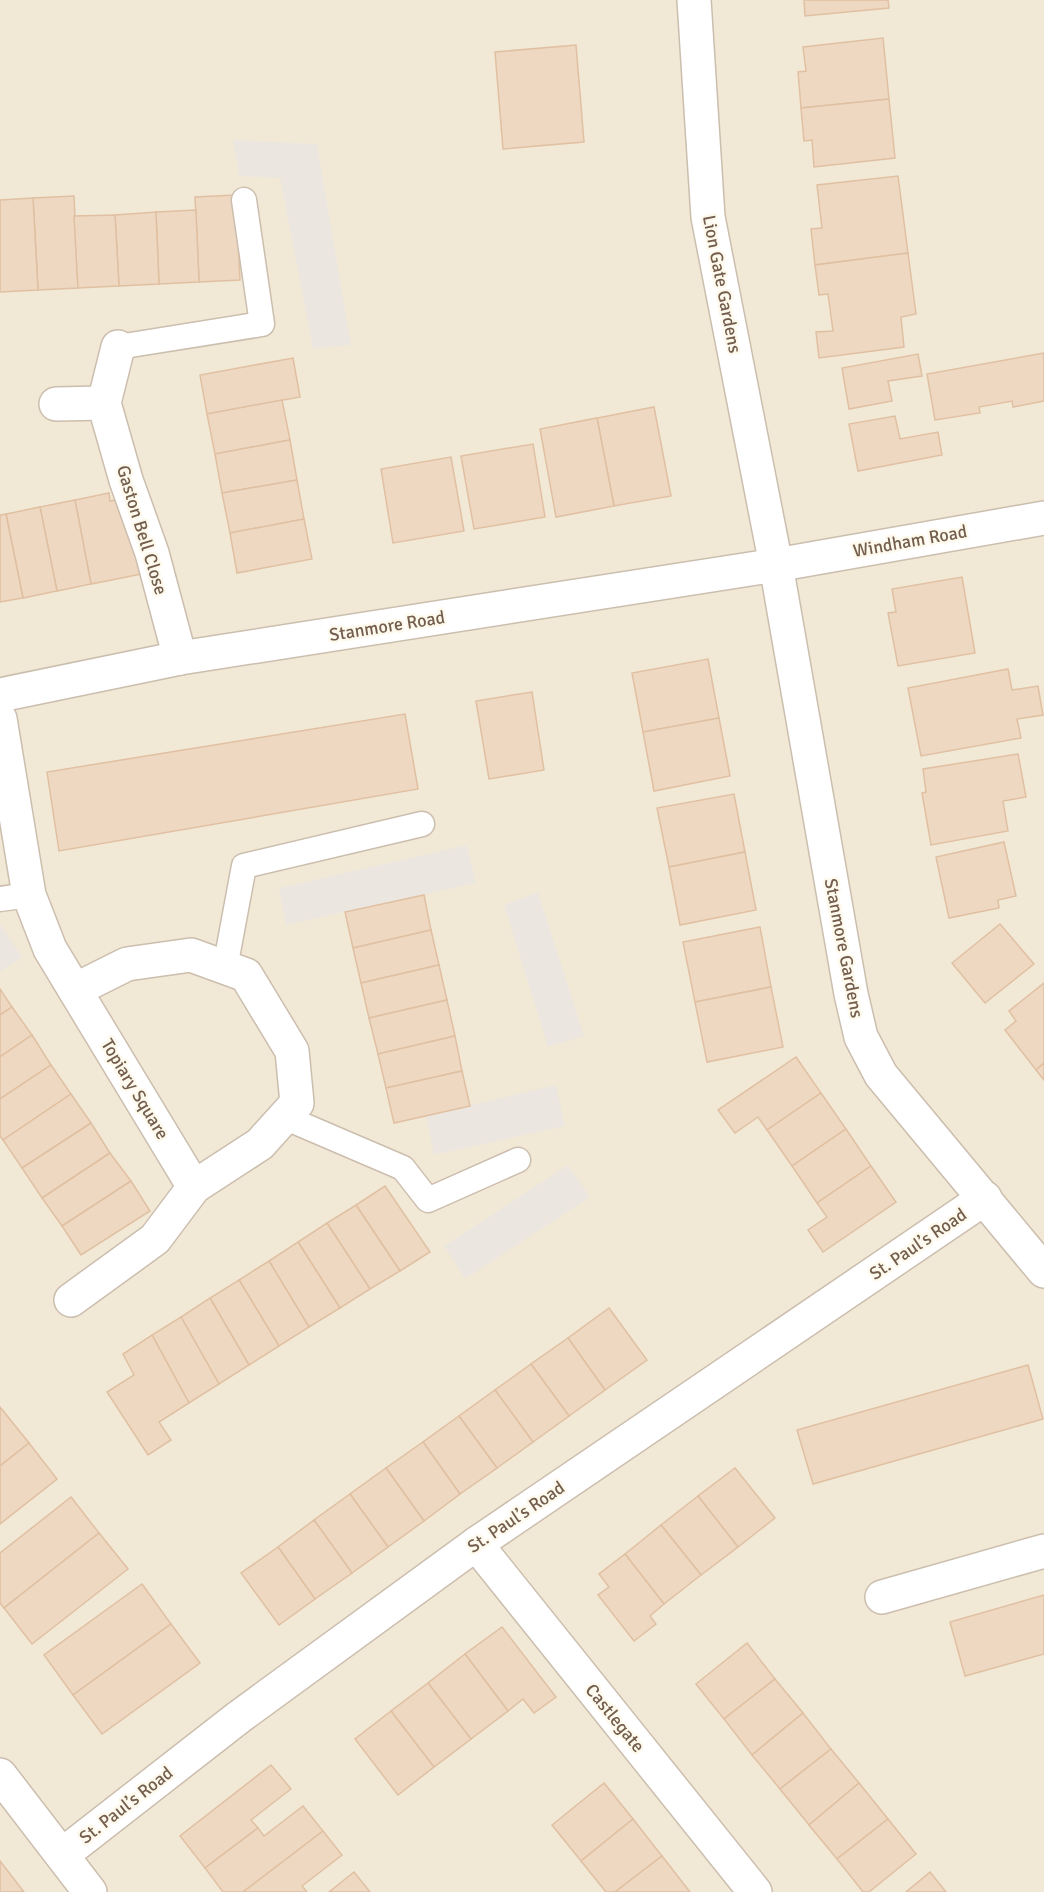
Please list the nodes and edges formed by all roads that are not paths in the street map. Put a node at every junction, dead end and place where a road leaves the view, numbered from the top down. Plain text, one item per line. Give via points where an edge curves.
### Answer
1 (694, 0) edge
2 (244, 200) dead end
3 (118, 347) joint
4 (104, 403) junction
5 (56, 405) dead end
6 (1044, 518) edge
7 (776, 565) junction
8 (180, 658) junction
9 (0, 695) edge
10 (0, 718) edge
11 (422, 824) dead end
12 (14, 897) edge
13 (225, 968) junction
14 (75, 990) junction
15 (284, 1117) junction
16 (518, 1160) dead end
17 (194, 1187) junction
18 (985, 1198) junction
19 (1044, 1271) edge
20 (71, 1300) dead end
21 (476, 1544) junction
22 (1044, 1551) edge
23 (882, 1597) dead end
24 (0, 1775) edge
25 (62, 1855) junction
26 (90, 1892) edge
27 (755, 1892) edge

1 - 7 street, Lion Gate Gardens via 708,216
2 - 3 lane via 262,324
3 - 4 street, Gaston Bell Close
4 - 5 street
4 - 8 street, Gaston Bell Close via 152,553
6 - 7 street, Windham Road
7 - 8 street, Stanmore Road
7 - 18 street, Stanmore Gardens via 861,1038 881,1075
8 - 9 street, Stanmore Road
10 - 12 street, Topiary Square
11 - 13 lane via 244,866
12 - 14 street, Topiary Square
13 - 14 street via 191,955 127,964
13 - 15 street via 246,975 292,1051 297,1103
14 - 17 street, Topiary Square
15 - 16 lane via 403,1168 428,1200
15 - 17 street via 260,1144
17 - 20 street via 155,1239
18 - 19 street, Stanmore Gardens
18 - 21 street, St. Paul’s Road
21 - 25 street, St. Paul’s Road via 239,1717
21 - 27 street, Castlegate
22 - 23 street
24 - 25 street
25 - 26 street

